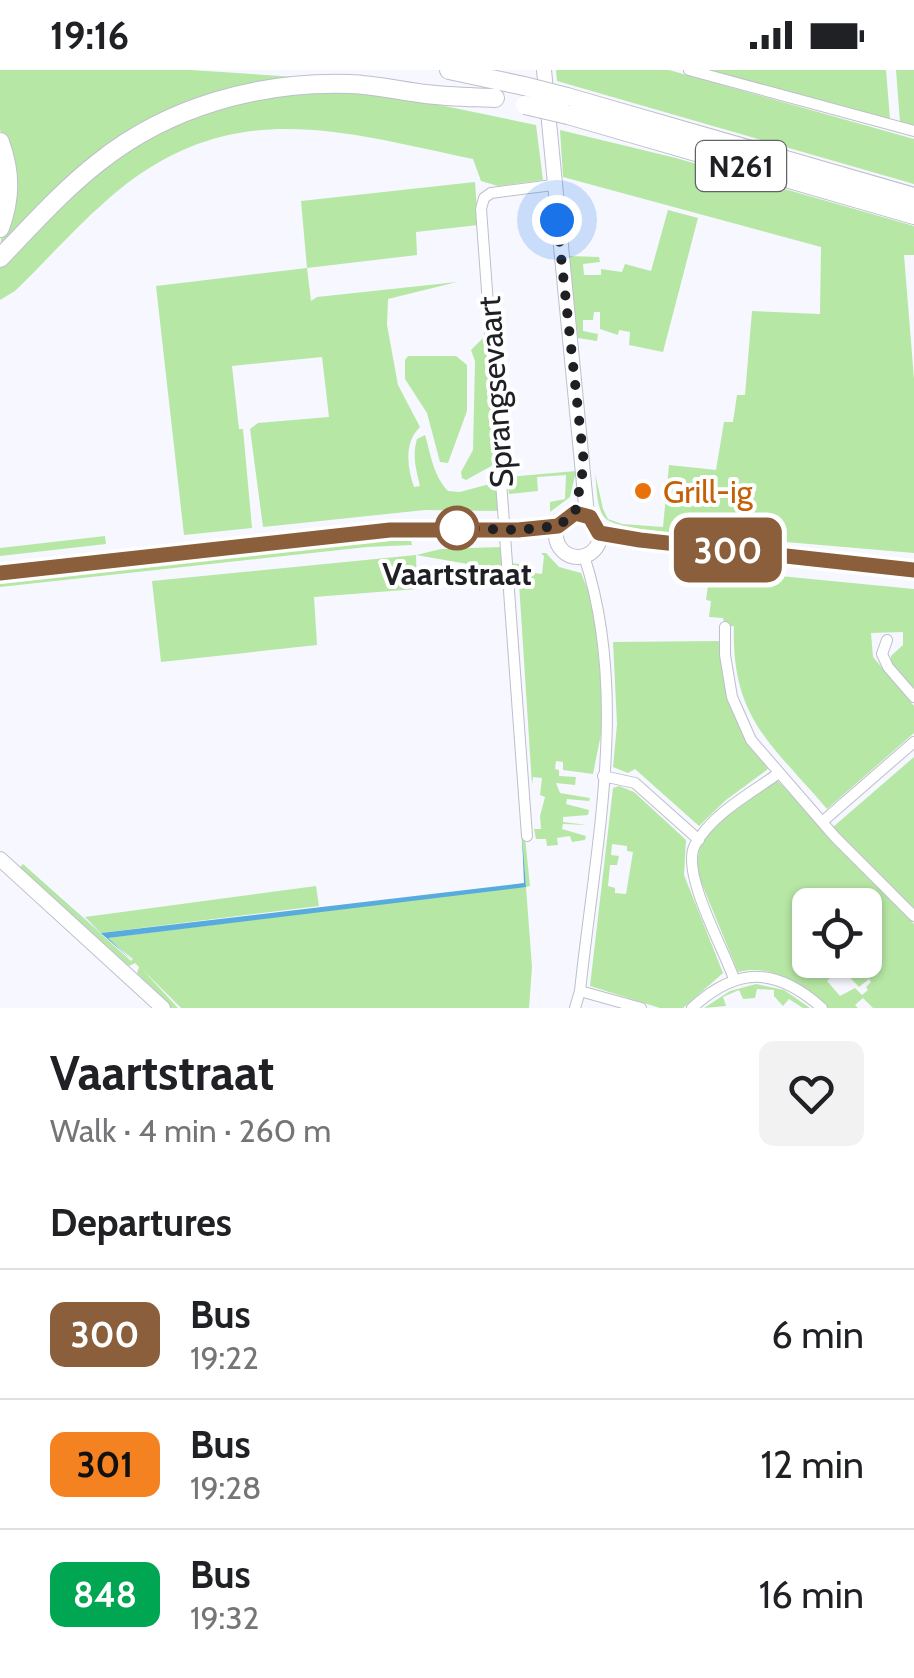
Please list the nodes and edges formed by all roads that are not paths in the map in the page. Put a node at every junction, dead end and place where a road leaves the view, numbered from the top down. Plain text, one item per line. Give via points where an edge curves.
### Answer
1 (338, 70) edge
2 (449, 70) edge
3 (544, 70) edge
4 (689, 70) edge
5 (524, 95) junction
6 (495, 98) junction
7 (568, 106) junction
8 (914, 131) edge
9 (0, 142) edge
10 (553, 185) junction
11 (914, 197) edge
12 (914, 215) edge
13 (0, 228) edge
14 (0, 258) edge
15 (581, 514) junction
16 (510, 529) junction
17 (557, 532) junction
18 (599, 538) junction
19 (584, 556) junction
20 (914, 570) edge
21 (0, 573) edge
22 (726, 627) dead end
23 (887, 640) dead end
24 (914, 697) edge
25 (914, 742) edge
26 (779, 773) junction
27 (603, 776) junction
28 (822, 822) junction
29 (527, 836) dead end
30 (699, 840) junction
31 (0, 860) edge
32 (914, 916) edge
33 (734, 979) junction
34 (580, 991) junction
35 (163, 1008) edge
36 (575, 1008) edge
37 (640, 1008) edge
38 (692, 1008) edge
39 (822, 1008) edge

1 - 6 highway, N261
2 - 5 highway, N261
3 - 10 street
4 - 8 street
5 - 6 highway, N261
5 - 7 highway, N261, bridge
6 - 14 highway, N261 via 325,84 220,100 114,150
7 - 11 highway, N261
7 - 12 highway, N261
9 - 13 highway via 10,193
10 - 15 street via 584,479
10 - 16 street, Sprangsevaart via 491,193 481,209
15 - 17 street
15 - 18 street via 595,522
16 - 17 street
16 - 21 street via 390,530
16 - 29 street, Sprangsevaart
17 - 19 street via 566,554
18 - 19 street
18 - 20 street
19 - 27 street via 599,601 607,684
22 - 26 street via 727,674 739,716
23 - 24 street via 882,654 888,667
25 - 28 street
26 - 28 street
26 - 30 street
27 - 30 street via 635,783
27 - 34 street
28 - 32 street
30 - 33 street via 692,872
31 - 35 street
33 - 38 street
33 - 39 street via 781,981
34 - 36 street
34 - 37 street

